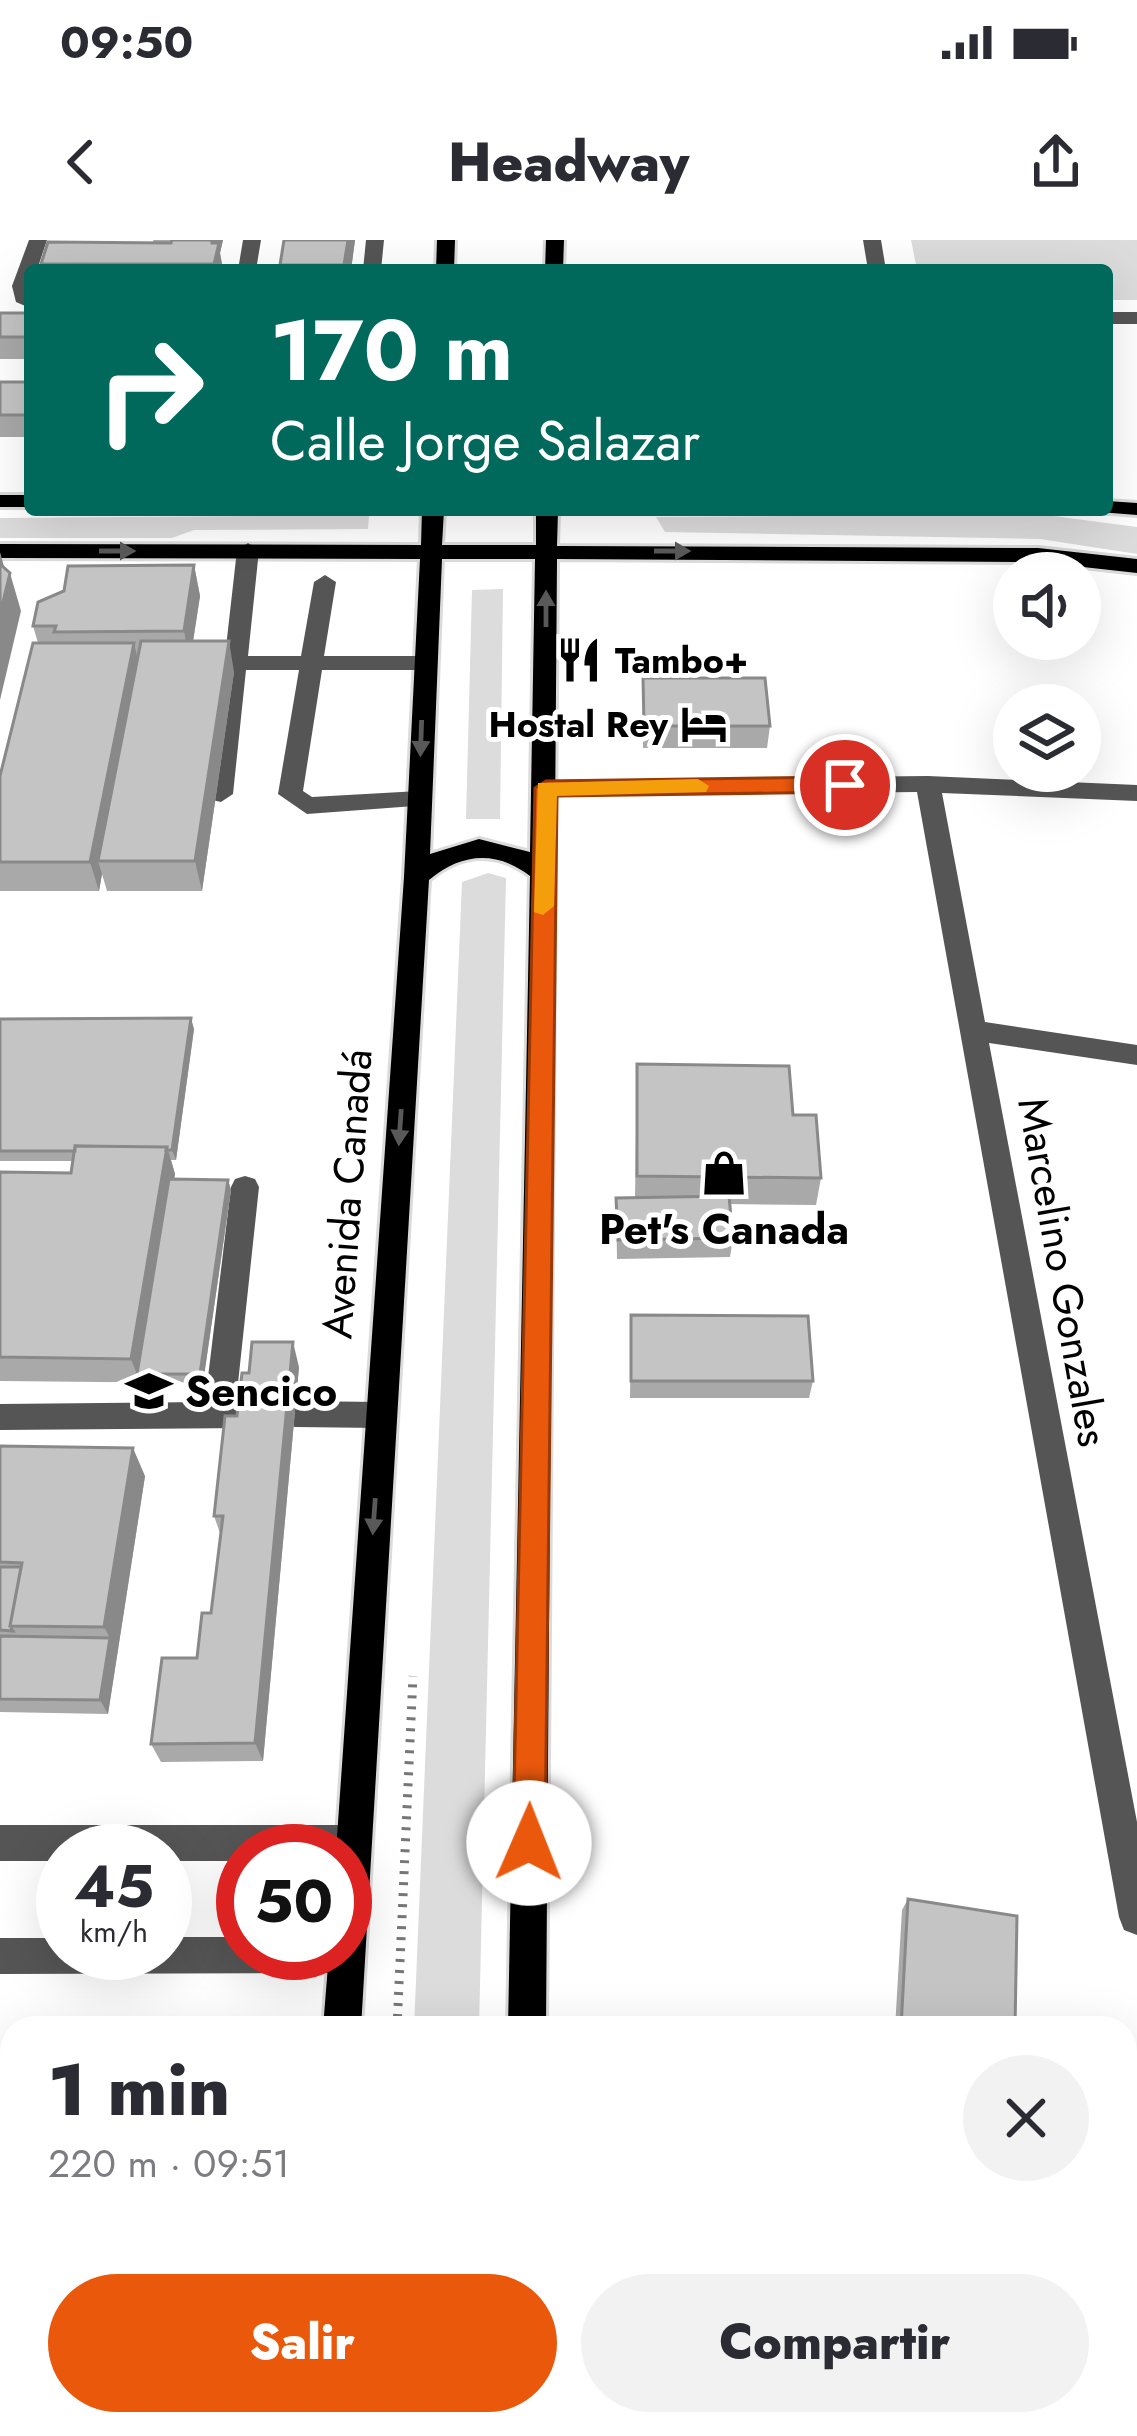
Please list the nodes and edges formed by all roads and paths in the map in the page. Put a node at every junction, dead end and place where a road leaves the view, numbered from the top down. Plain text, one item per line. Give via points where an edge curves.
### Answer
1 (432, 516) edge
2 (547, 516) edge
3 (248, 550) junction
4 (429, 550) junction
5 (547, 550) junction
6 (0, 551) edge
7 (1137, 566) edge
8 (325, 582) dead end
9 (238, 662) junction
10 (313, 662) junction
11 (424, 662) junction
12 (189, 663) edge
13 (928, 784) junction
14 (546, 788) junction
15 (1137, 793) edge
16 (221, 794) dead end
17 (419, 799) junction
18 (543, 873) junction
19 (417, 877) junction
20 (977, 1031) junction
21 (1137, 1054) edge
22 (245, 1187) dead end
23 (295, 1414) edge
24 (380, 1414) junction
25 (0, 1417) edge
26 (354, 1824) edge
27 (0, 1844) edge
28 (216, 1844) edge
29 (1137, 1918) edge
30 (216, 1955) edge
31 (0, 1956) edge
32 (345, 1980) edge
33 (343, 2016) edge
34 (527, 2016) edge

1 - 4 main road, Avenida Canadá
2 - 5 main road
3 - 4 main road
6 -> 3 main road
3 - 9 street
4 - 5 main road
4 - 11 main road, Avenida Canadá
5 -> 7 main road via 1016,555
14 -> 5 main road
8 - 10 street
9 - 10 street
9 - 12 street
9 - 16 street
10 - 11 street
10 - 17 street via 290,794 296,802
11 -> 17 main road, Avenida Canadá
13 - 14 street
13 - 15 street
13 - 20 street, Marcelino Gonzales
14 - 18 main road
17 - 19 main road, Avenida Canadá
18 - 19 main road via 527,858 479,847 453,851
18 - 34 main road
19 -> 24 main road, Avenida Canadá
20 - 21 street
20 - 29 street, Marcelino Gonzales
22 - 25 street via 233,1415
23 - 24 street
24 -> 26 main road, Avenida Canadá
27 - 28 street
30 - 31 street
32 - 33 main road, Avenida Canadá

